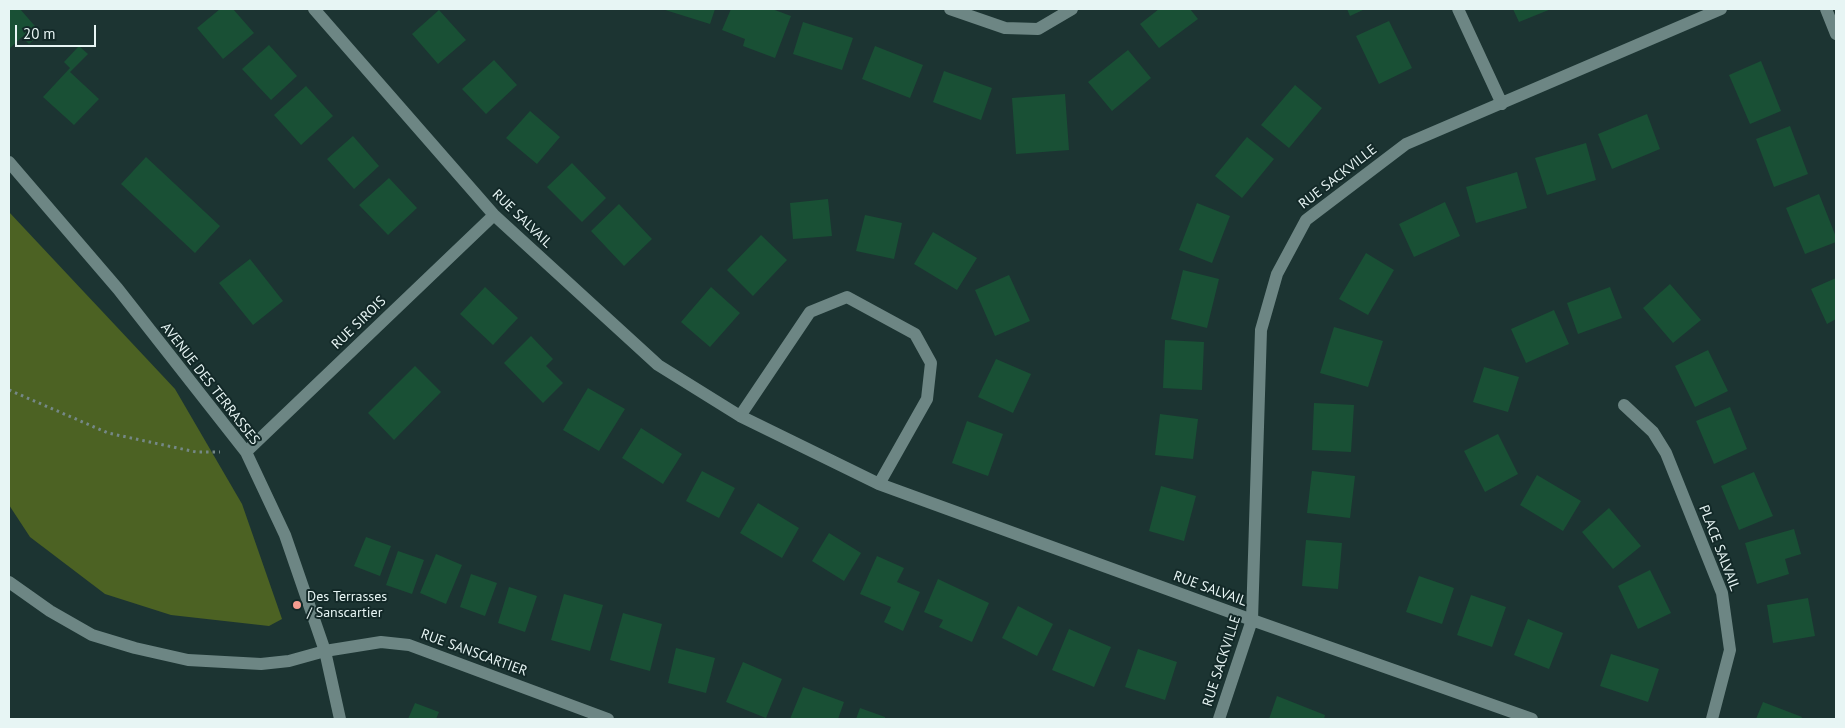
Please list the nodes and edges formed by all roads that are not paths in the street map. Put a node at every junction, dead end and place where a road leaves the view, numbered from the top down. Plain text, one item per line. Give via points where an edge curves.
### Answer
1 (314, 9) edge
2 (950, 9) edge
3 (1072, 9) edge
4 (1458, 9) edge
5 (1720, 9) edge
6 (1826, 9) edge
7 (1836, 34) edge
8 (1502, 104) junction
9 (9, 162) edge
10 (494, 215) junction
11 (1624, 405) dead end
12 (740, 416) junction
13 (246, 452) junction
14 (879, 484) junction
15 (9, 582) edge
16 (1252, 620) junction
17 (325, 651) junction
18 (340, 719) edge
19 (608, 719) edge
20 (1219, 719) edge
21 (1532, 719) edge
22 (1712, 719) edge

1 - 10 street, RUE SALVAIL
2 - 3 street via 1005,28 1038,30
4 - 8 street
5 - 8 street, RUE SACKVILLE
6 - 7 street
8 - 16 street, RUE SACKVILLE via 1406,144 1306,220 1277,274 1261,330
9 - 13 street, AVENUE DES TERRASSES via 118,289
10 - 12 street, RUE SALVAIL via 658,365
10 - 13 street, RUE SIROIS
11 - 22 street, PLACE SALVAIL via 1652,432 1666,453 1722,593 1730,650
12 - 14 street, RUE SALVAIL
12 - 14 street via 810,312 848,297 915,334 931,363 927,399
13 - 17 street, AVENUE DES TERRASSES via 285,535
14 - 16 street, RUE SALVAIL
15 - 17 street, RUE SANSCARTIER via 50,611 92,634 188,660 261,664 290,661
16 - 20 street, RUE SACKVILLE
16 - 21 street, RUE SALVAIL
17 - 18 street, AVENUE DES TERRASSES
17 - 19 street, RUE SANSCARTIER via 381,642 409,645

